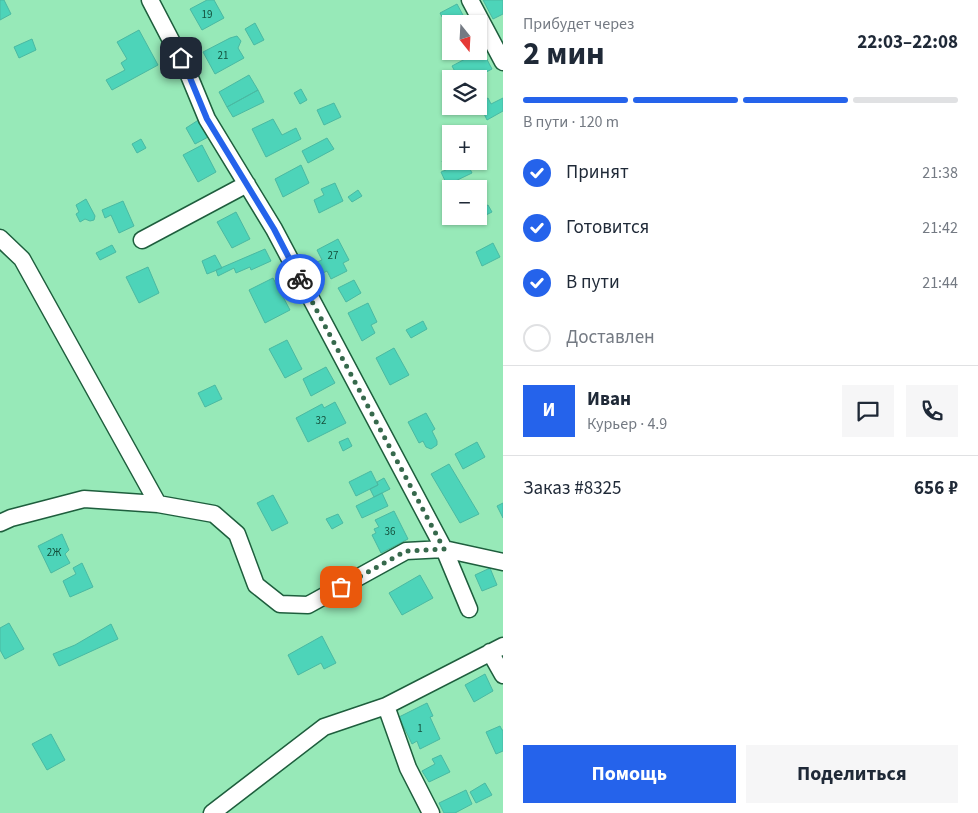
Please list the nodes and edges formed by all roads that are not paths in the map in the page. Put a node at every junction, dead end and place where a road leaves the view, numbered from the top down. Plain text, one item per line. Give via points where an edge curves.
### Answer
1 (150, 0) edge
2 (470, 0) edge
3 (503, 62) edge
4 (246, 184) junction
5 (0, 238) edge
6 (142, 240) dead end
7 (158, 504) junction
8 (4, 519) edge
9 (444, 549) junction
10 (503, 562) edge
11 (469, 609) dead end
12 (497, 649) edge
13 (503, 675) edge
14 (386, 706) junction
15 (212, 813) edge
16 (431, 813) edge

1 - 4 street via 188,73 207,119
2 - 3 street
4 - 6 street
4 - 9 street via 274,229
5 - 7 street via 22,259
7 - 8 street via 84,500
7 - 9 street via 214,514 237,534 256,585 280,604 308,605 406,551
9 - 10 street
9 - 11 street
12 - 13 street
12 - 14 street
14 - 15 street via 324,727
14 - 16 street via 408,768

